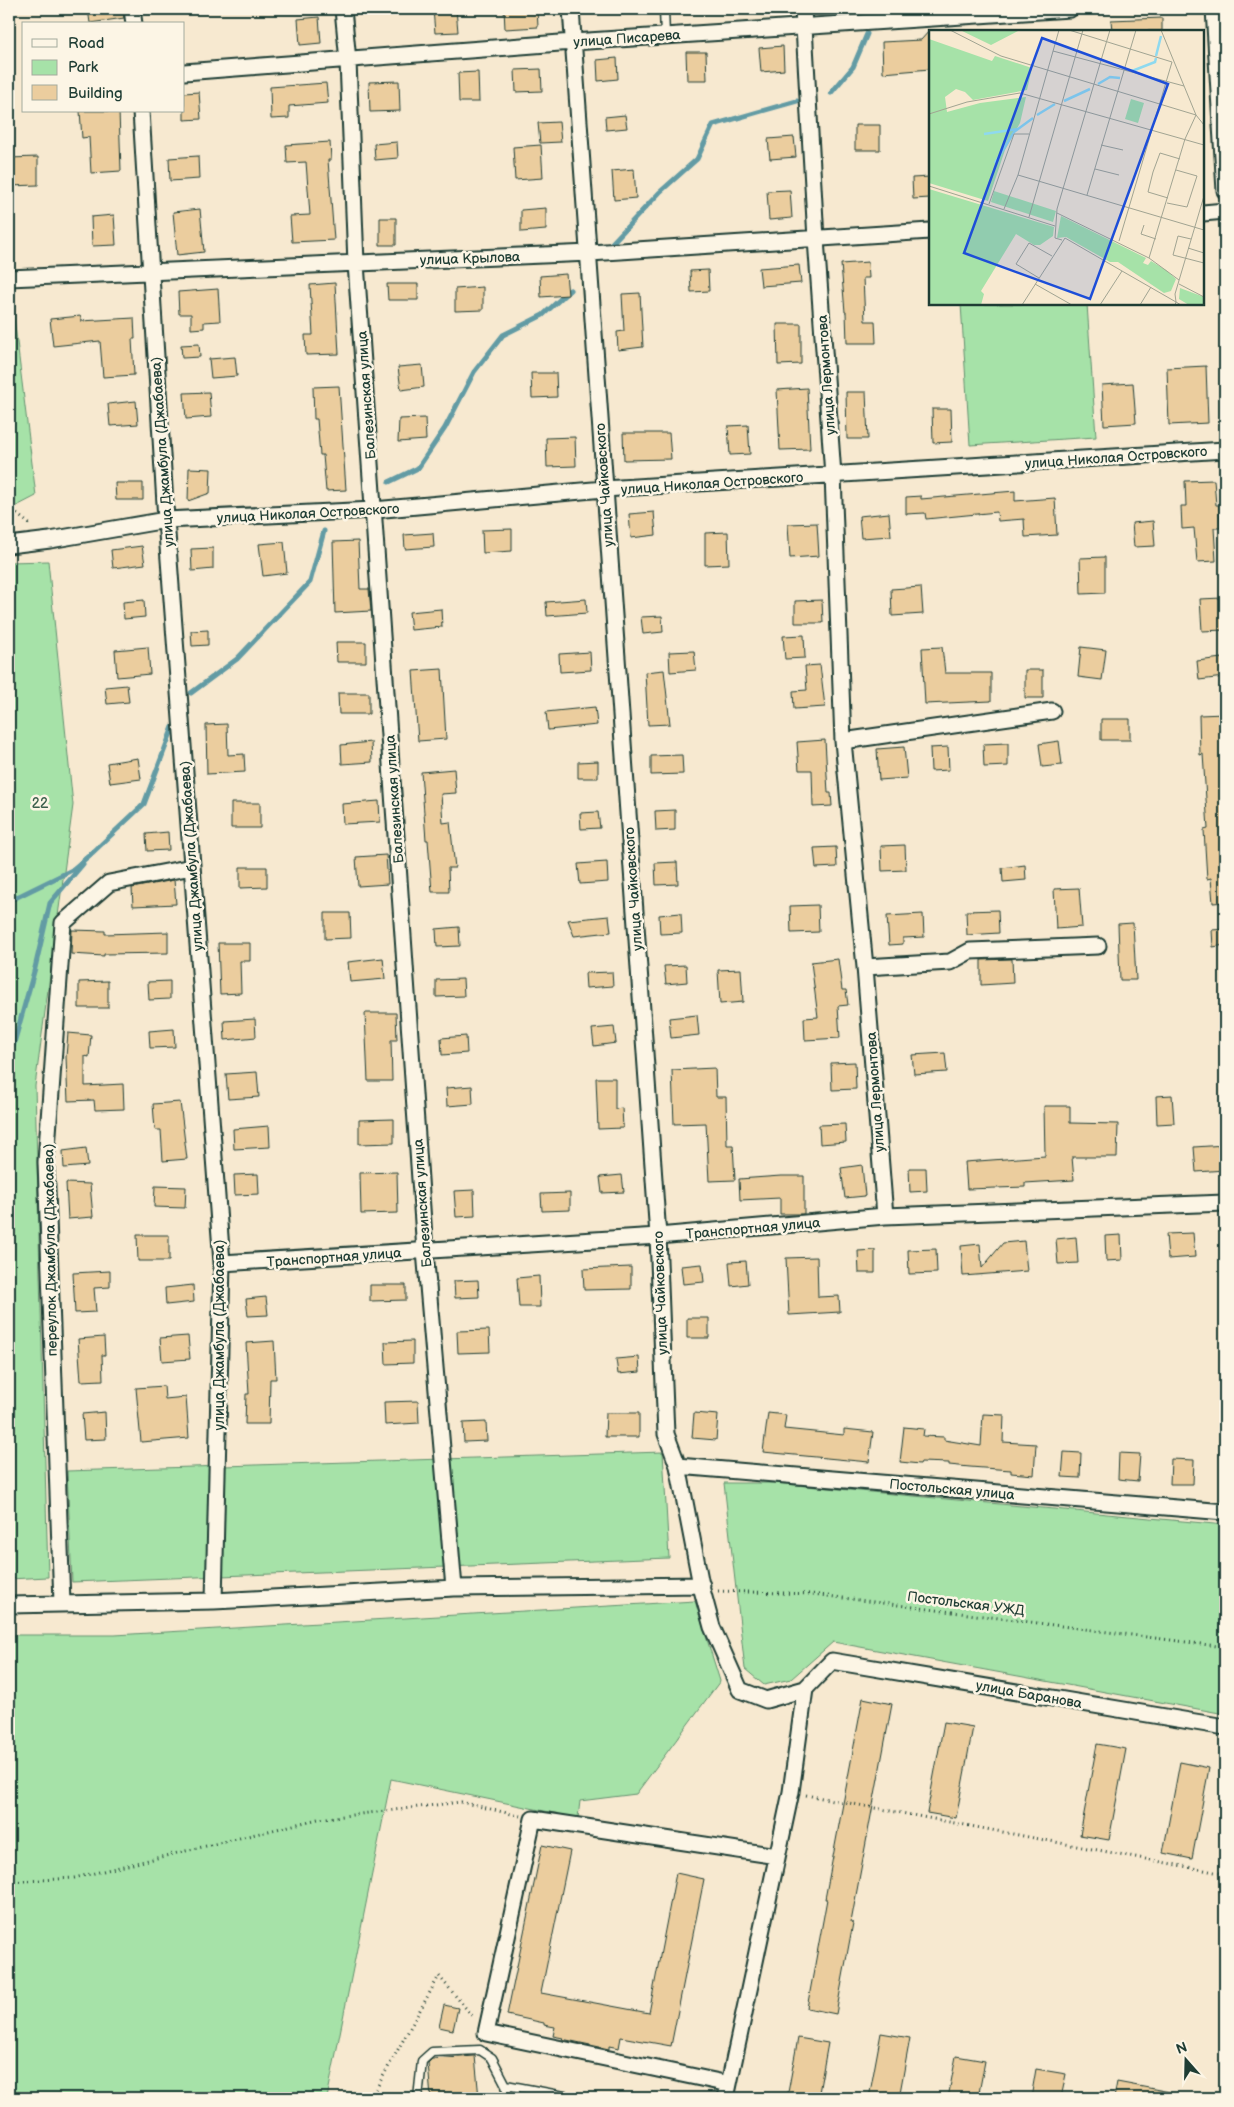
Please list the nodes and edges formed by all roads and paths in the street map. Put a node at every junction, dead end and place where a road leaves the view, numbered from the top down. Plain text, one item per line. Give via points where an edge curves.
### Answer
1 (132, 9) edge
2 (343, 9) edge
3 (572, 9) edge
4 (664, 9) edge
5 (803, 9) edge
6 (1070, 9) edge
7 (1214, 9) edge
8 (134, 22) edge
9 (804, 27) junction
10 (665, 36) junction
11 (573, 42) junction
12 (348, 60) junction
13 (185, 72) edge
14 (140, 112) edge
15 (1225, 191) edge
16 (1225, 211) edge
17 (1204, 213) edge
18 (929, 231) edge
19 (816, 239) junction
20 (590, 253) junction
21 (356, 263) junction
22 (151, 273) junction
23 (9, 278) edge
24 (1225, 450) edge
25 (833, 475) junction
26 (604, 489) junction
27 (9, 508) edge
28 (374, 510) junction
29 (166, 520) junction
30 (50, 540) junction
31 (9, 545) edge
32 (1052, 711) dead end
33 (843, 741) junction
34 (192, 867) junction
35 (1098, 946) dead end
36 (865, 967) junction
37 (1225, 1202) edge
38 (885, 1216) junction
39 (658, 1236) junction
40 (425, 1251) junction
41 (222, 1264) junction
42 (678, 1466) junction
43 (1225, 1512) edge
44 (702, 1587) junction
45 (454, 1588) junction
46 (214, 1601) junction
47 (62, 1603) junction
48 (9, 1605) edge
49 (1225, 1647) edge
50 (805, 1690) junction
51 (1225, 1727) edge
52 (791, 1792) junction
53 (533, 1819) junction
54 (777, 1856) junction
55 (1225, 1874) edge
56 (9, 1882) edge
57 (486, 2033) junction
58 (506, 2086) junction
59 (727, 2091) edge
60 (371, 2098) edge
61 (418, 2098) edge
62 (508, 2098) edge
63 (575, 2098) edge

1 - 8 street
2 - 12 street, Балезинская улица
3 - 11 street, улица Чайковского
4 - 10 lane
5 - 9 street, улица Лермонтова
6 - 9 street, улица Писарева
7 - 15 street
9 - 10 street, улица Писарева
9 - 19 street, улица Лермонтова
10 - 11 street, улица Писарева
11 - 12 street, улица Писарева
11 - 20 street, улица Чайковского
12 - 13 street, улица Писарева
12 - 21 street, Балезинская улица
14 - 22 street, улица Джамбула (Джабаева)
16 - 17 street
18 - 19 street, улица Крылова
19 - 20 street, улица Крылова
19 - 25 street, улица Лермонтова
20 - 21 street, улица Крылова
20 - 26 street, улица Чайковского
21 - 22 street, улица Крылова
21 - 28 street, Балезинская улица
22 - 23 street, улица Крылова
22 - 29 street, улица Джамбула (Джабаева)
24 - 25 street, улица Николая Островского
25 - 26 street, улица Николая Островского
25 - 33 street, улица Лермонтова
26 - 28 street, улица Николая Островского
26 - 39 street, улица Чайковского
27 - 30 path
28 - 29 street, улица Николая Островского
28 - 40 street, Балезинская улица
29 - 30 street, улица Николая Островского
29 - 34 street, улица Джамбула (Джабаева)
30 - 31 street, улица Николая Островского
32 - 33 street
33 - 36 street, улица Лермонтова
34 - 41 street, улица Джамбула (Джабаева)
34 - 47 street, переулок Джамбула (Джабаева) via 109,883 63,923 46,1162
35 - 36 street via 970,951 950,962
36 - 38 street, улица Лермонтова
37 - 38 street, Транспортная улица
38 - 39 street, Транспортная улица
39 - 40 street, Транспортная улица
39 - 42 street, улица Чайковского via 666,1434
40 - 41 street, Транспортная улица
40 - 45 street, Балезинская улица
41 - 46 street, улица Джамбула (Джабаева)
42 - 43 street, Постольская улица
42 - 44 street, улица Чайковского
44 - 45 street
44 - 49 path, Постольская УЖД via 742,1593 812,1594
44 - 50 street, улица Чайковского via 712,1627 740,1690 766,1700
45 - 46 street
46 - 47 street
47 - 48 street
50 - 51 street, улица Баранова via 832,1661
50 - 52 street
52 - 54 street
52 - 55 path
53 - 54 street
53 - 56 path via 461,1802 318,1819 74,1878
53 - 57 street
54 - 59 street
57 - 59 street
57 - 60 path via 439,1976
58 - 61 lane via 492,2058 480,2050 432,2052 422,2061
58 - 62 lane
58 - 63 lane

